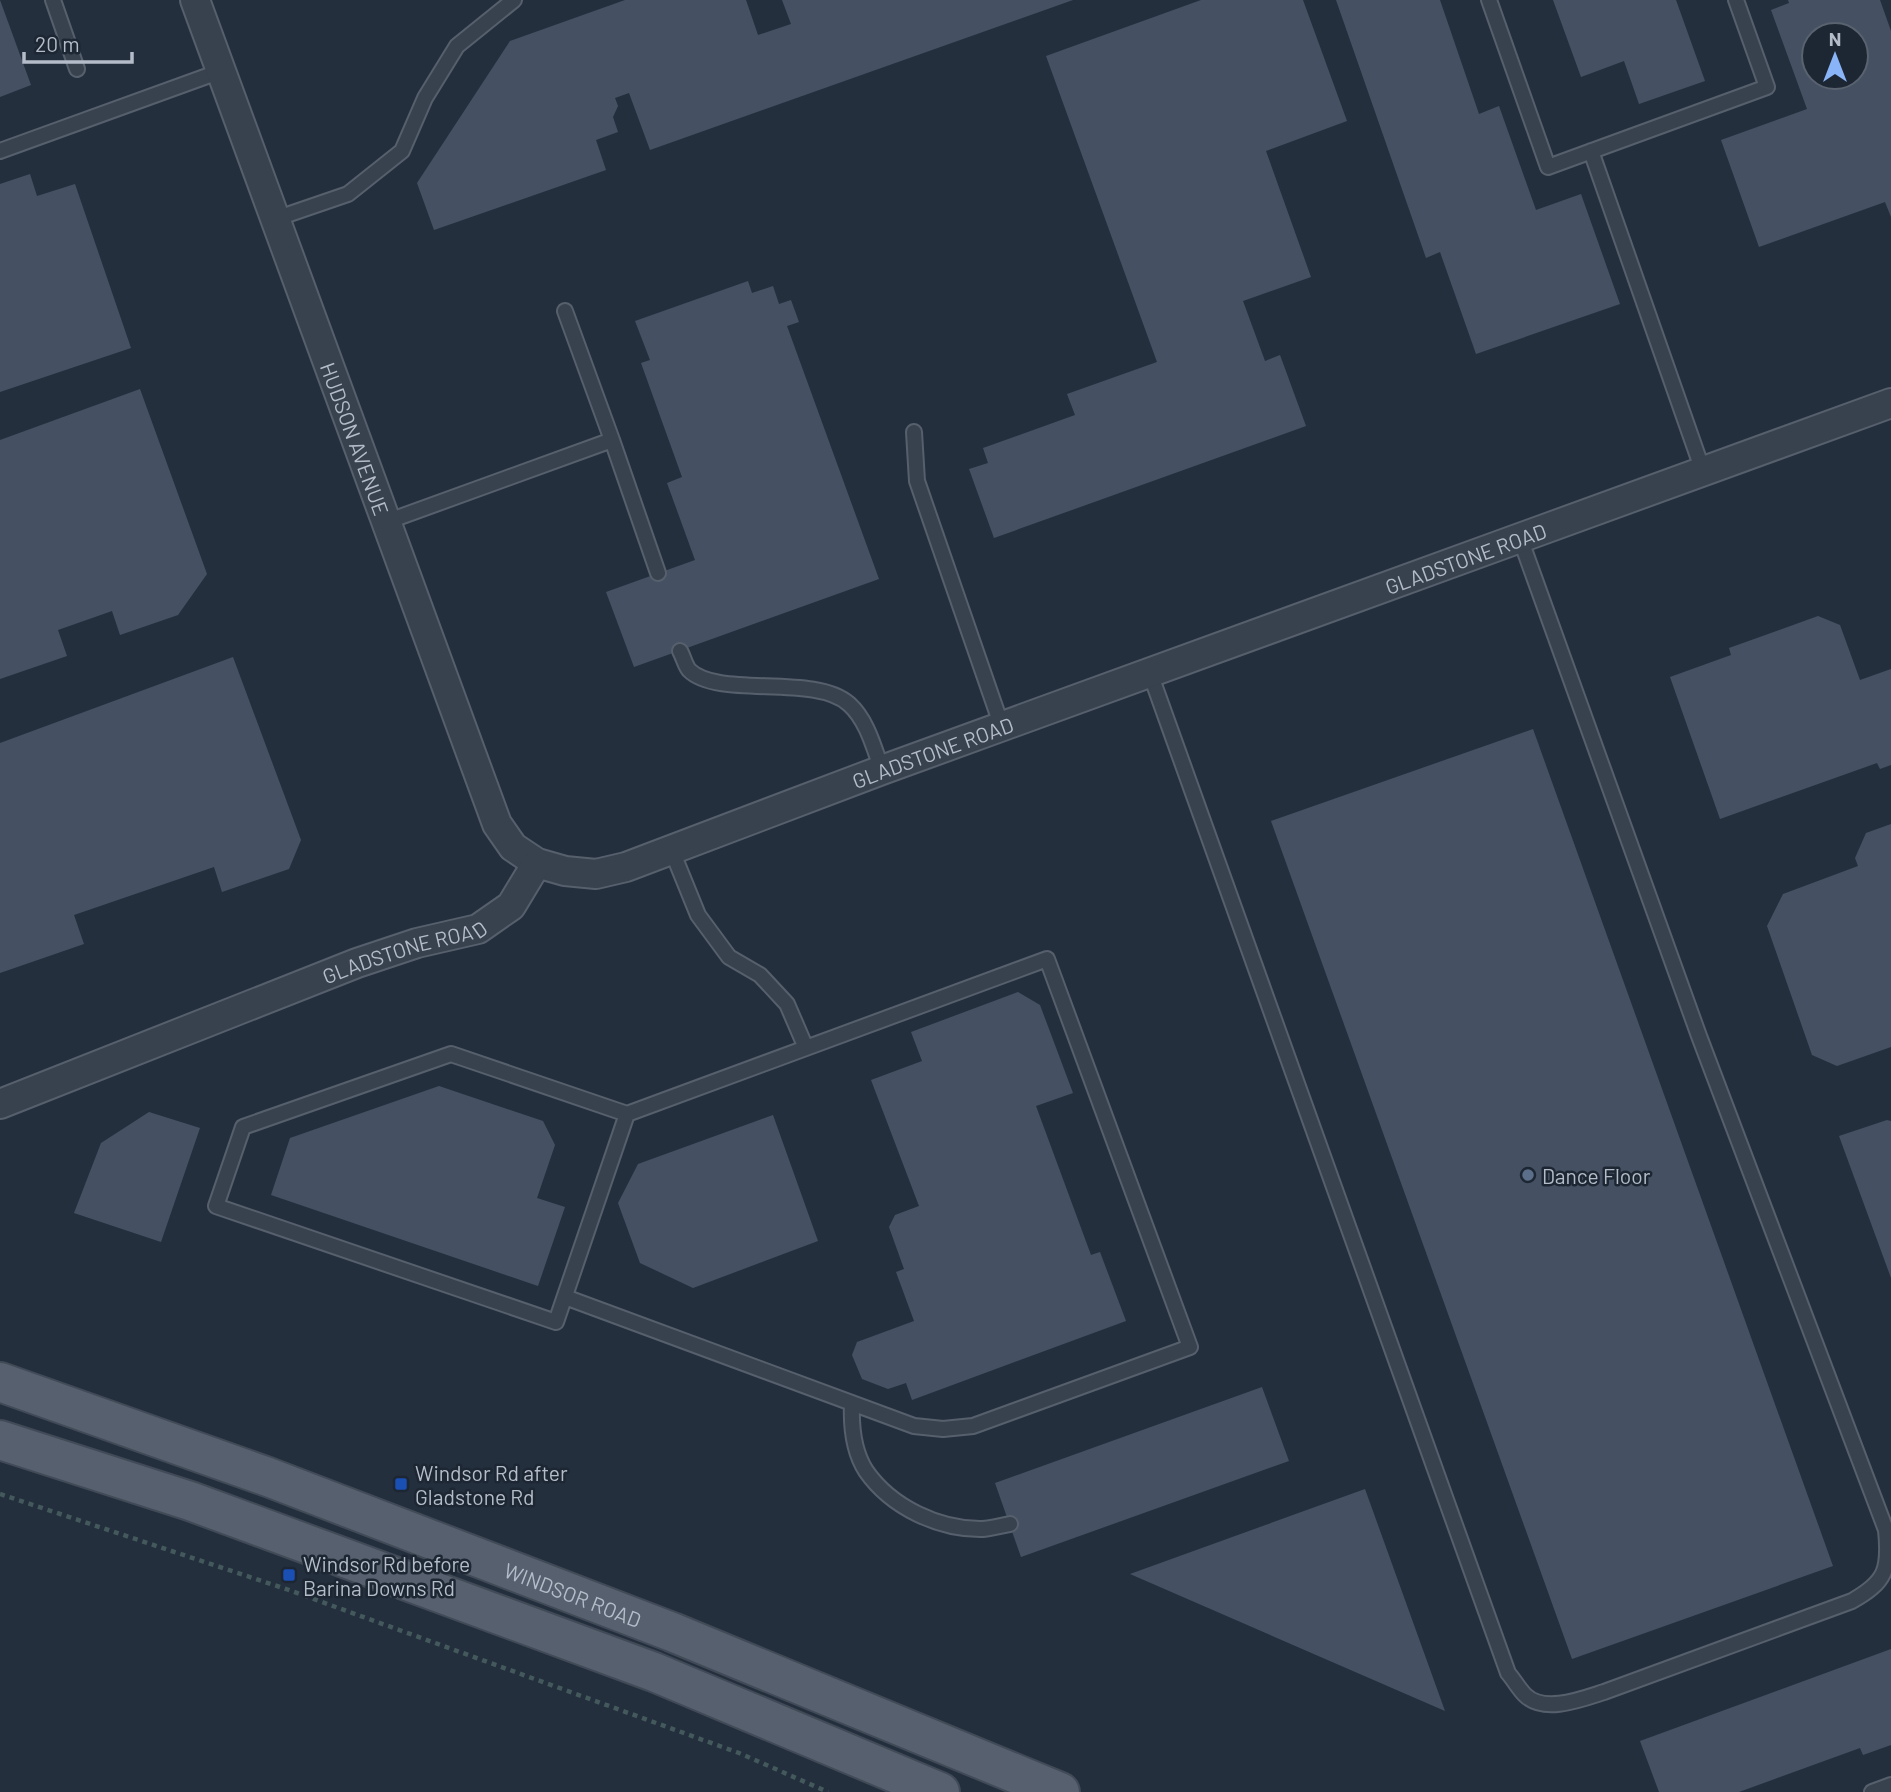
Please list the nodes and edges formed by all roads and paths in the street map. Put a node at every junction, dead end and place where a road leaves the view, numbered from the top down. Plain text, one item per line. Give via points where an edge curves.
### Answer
1 (53, 0) edge
2 (195, 0) edge
3 (514, 0) edge
4 (1489, 0) edge
5 (1736, 0) edge
6 (77, 69) dead end
7 (221, 71) junction
8 (0, 151) edge
9 (1591, 151) junction
10 (275, 219) junction
11 (565, 311) dead end
12 (1891, 403) edge
13 (914, 432) dead end
14 (612, 440) junction
15 (1703, 471) junction
16 (386, 522) junction
17 (1520, 538) junction
18 (658, 573) dead end
19 (680, 650) dead end
20 (1150, 673) junction
21 (1002, 727) junction
22 (883, 770) junction
23 (672, 850) junction
24 (537, 863) junction
25 (806, 1048) junction
26 (0, 1104) edge
27 (627, 1114) junction
28 (565, 1297) junction
29 (0, 1381) edge
30 (852, 1403) junction
31 (0, 1440) edge
32 (0, 1494) edge
33 (1010, 1524) dead end
34 (1891, 1785) edge
35 (828, 1792) edge
36 (940, 1792) edge
37 (1060, 1792) edge
38 (1872, 1792) edge

1 - 6 lane
2 - 7 street, HUDSON AVENUE
3 - 10 lane via 457,46 425,98 402,150 348,194
4 - 9 lane via 1548,167
5 - 9 lane via 1767,87
7 - 8 lane
7 - 10 street, HUDSON AVENUE
9 - 15 lane
10 - 16 street, HUDSON AVENUE
11 - 14 lane
12 - 15 street, GLADSTONE ROAD
13 - 21 lane via 917,481
14 - 16 lane
14 - 18 lane
15 - 17 street, GLADSTONE ROAD
16 - 24 street, HUDSON AVENUE via 497,824 513,847
17 - 20 street, GLADSTONE ROAD
17 - 20 lane via 1699,1036 1886,1530 1889,1555 1873,1589 1852,1601 1604,1692 1549,1704 1527,1697 1508,1673
19 - 22 lane via 689,669 708,681 828,692 849,703 864,723
20 - 21 street, GLADSTONE ROAD
21 - 22 street, GLADSTONE ROAD
22 - 23 street, GLADSTONE ROAD
23 - 24 street, GLADSTONE ROAD via 596,874
23 - 25 lane via 698,915 729,957 760,975 787,1004
24 - 26 street, GLADSTONE ROAD via 511,906 478,929 357,963
25 - 27 lane
25 - 30 lane via 1047,959 1190,1347 973,1426 914,1426
27 - 28 lane
27 - 28 lane via 451,1054 243,1127 216,1206 556,1322
28 - 30 lane
29 - 37 main road, WINDSOR ROAD via 268,1477 672,1632
30 - 33 lane via 855,1444 866,1471 889,1495 913,1512 947,1525 983,1529
31 - 36 main road via 190,1502 654,1672
32 - 35 path via 286,1589 739,1753
34 - 38 lane

